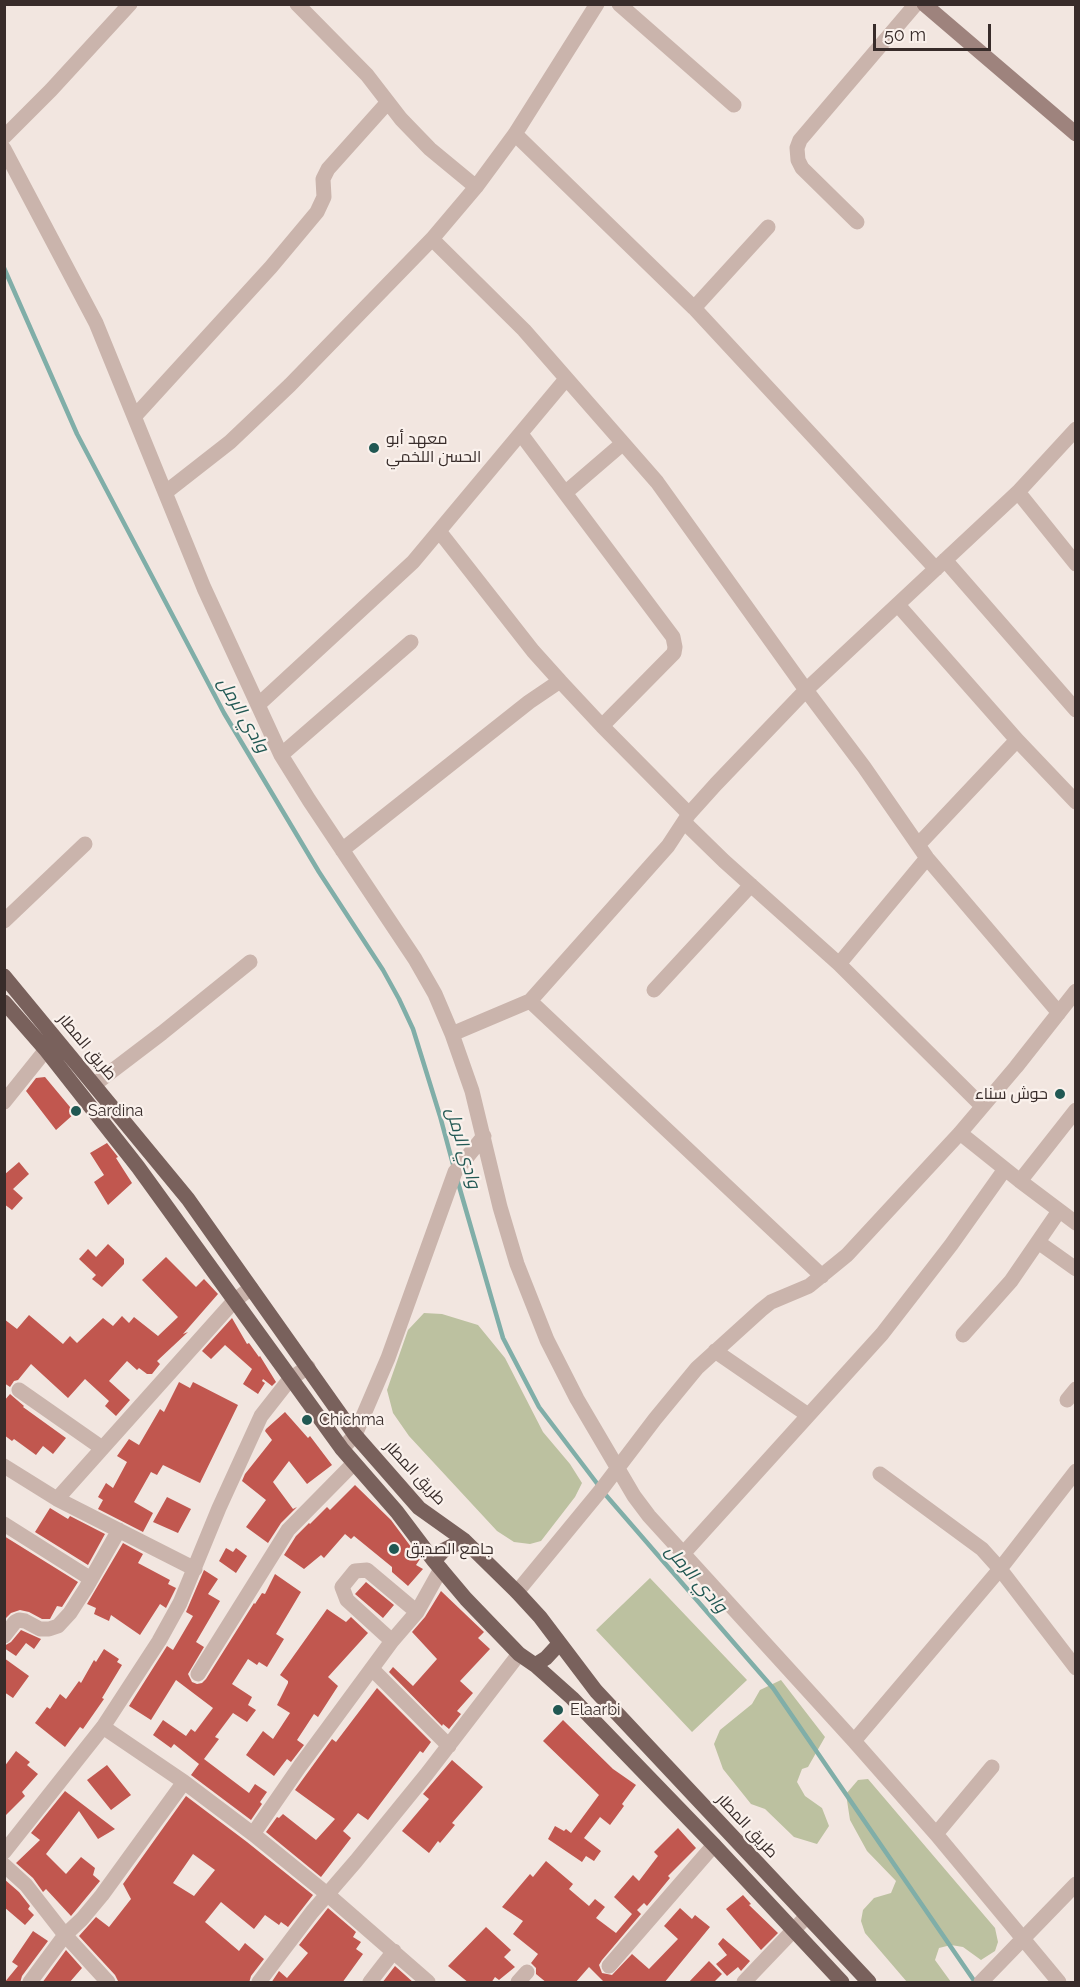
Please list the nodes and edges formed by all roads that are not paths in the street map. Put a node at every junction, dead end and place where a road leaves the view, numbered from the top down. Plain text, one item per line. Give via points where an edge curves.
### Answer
1 (130, 4) edge
2 (297, 4) edge
3 (597, 4) edge
4 (619, 4) edge
5 (916, 4) edge
6 (924, 4) edge
7 (388, 102) junction
8 (734, 105) dead end
9 (515, 134) junction
10 (1076, 134) edge
11 (4, 137) edge
12 (4, 149) edge
13 (476, 187) junction
14 (857, 222) dead end
15 (768, 227) dead end
16 (432, 239) junction
17 (694, 308) junction
18 (566, 380) junction
19 (135, 416) junction
20 (1076, 429) edge
21 (520, 434) junction
22 (622, 444) junction
23 (166, 492) junction
24 (1018, 492) junction
25 (565, 493) junction
26 (439, 531) junction
27 (1076, 564) edge
28 (941, 565) junction
29 (898, 605) junction
30 (411, 642) dead end
31 (560, 681) junction
32 (806, 690) junction
33 (258, 705) junction
34 (1076, 710) edge
35 (602, 726) junction
36 (1017, 740) junction
37 (281, 755) junction
38 (1076, 802) edge
39 (687, 818) junction
40 (85, 844) dead end
41 (918, 845) junction
42 (342, 850) junction
43 (927, 858) junction
44 (751, 885) junction
45 (4, 921) edge
46 (250, 962) dead end
47 (839, 963) junction
48 (4, 976) edge
49 (654, 990) dead end
50 (1076, 991) edge
51 (531, 1001) junction
52 (4, 1002) edge
53 (1059, 1013) junction
54 (452, 1034) junction
55 (56, 1038) junction
56 (46, 1050) junction
57 (95, 1084) junction
58 (4, 1102) edge
59 (982, 1106) junction
60 (1076, 1110) edge
61 (960, 1133) junction
62 (484, 1136) junction
63 (1005, 1169) junction
64 (1020, 1181) junction
65 (1059, 1211) junction
66 (1076, 1223) edge
67 (1038, 1242) junction
68 (1076, 1269) edge
69 (822, 1276) junction
70 (251, 1288) junction
71 (234, 1301) junction
72 (963, 1335) dead end
73 (715, 1351) junction
74 (308, 1367) junction
75 (290, 1379) junction
76 (19, 1390) dead end
77 (808, 1415) junction
78 (355, 1435) junction
79 (102, 1448) junction
80 (342, 1449) junction
81 (354, 1463) junction
82 (4, 1466) edge
83 (618, 1469) junction
84 (1076, 1471) edge
85 (880, 1474) dead end
86 (57, 1499) junction
87 (4, 1524) edge
88 (119, 1530) junction
89 (464, 1540) junction
90 (682, 1555) junction
91 (437, 1565) junction
92 (195, 1569) junction
93 (1000, 1569) junction
94 (91, 1579) junction
95 (517, 1592) junction
96 (417, 1612) junction
97 (4, 1636) edge
98 (393, 1641) junction
99 (559, 1644) junction
100 (519, 1654) junction
101 (535, 1665) junction
102 (1076, 1668) edge
103 (372, 1669) junction
104 (198, 1674) dead end
105 (103, 1727) junction
106 (854, 1741) junction
107 (449, 1746) junction
108 (992, 1767) dead end
109 (184, 1782) junction
110 (253, 1834) junction
111 (936, 1834) junction
112 (714, 1845) junction
113 (4, 1852) edge
114 (4, 1865) edge
115 (1076, 1884) edge
116 (327, 1894) junction
117 (807, 1916) junction
118 (794, 1929) junction
119 (65, 1935) junction
120 (1024, 1939) junction
121 (394, 1951) junction
122 (609, 1966) dead end
123 (30, 1983) edge
124 (108, 1983) edge
125 (259, 1983) edge
126 (370, 1983) edge
127 (428, 1983) edge
128 (744, 1983) edge
129 (842, 1983) edge
130 (869, 1983) edge
131 (981, 1983) edge
132 (1059, 1983) edge

1 - 11 street
2 - 7 street
3 - 9 street
4 - 8 street
5 - 14 street via 797,148 802,168
6 - 10 main road
7 - 13 street via 430,148
7 - 19 street via 328,169 323,179 324,197 317,212
9 - 13 street
9 - 17 street
12 - 19 street via 96,323
13 - 16 street
15 - 17 street
16 - 18 street via 524,330
16 - 23 street via 290,385 230,442
17 - 28 street
18 - 21 street
18 - 22 street
19 - 23 street
20 - 24 street
21 - 25 street
21 - 26 street
22 - 25 street
22 - 32 street via 657,482
23 - 33 street via 204,588
24 - 27 street
24 - 28 street
25 - 35 street via 673,637 675,647 674,653
26 - 31 street
26 - 33 street via 413,562
28 - 29 street
28 - 34 street
29 - 32 street
29 - 36 street
30 - 37 street
31 - 35 street
31 - 42 street
32 - 39 street
32 - 41 street
33 - 37 street
35 - 39 street
36 - 38 street
36 - 41 street
37 - 42 street
39 - 44 street
39 - 51 street via 668,846
40 - 45 street
41 - 43 street
42 - 54 street via 415,959
43 - 47 street
43 - 53 street
44 - 47 street
44 - 49 street
46 - 57 street
47 - 59 street
48 - 55 main road, طريق المطار
50 - 53 street
51 - 54 street
51 - 69 street
52 - 56 main road, طريق المطار
53 - 59 street
54 - 62 street
55 - 56 street
55 - 57 main road, طريق المطار
56 - 58 street
56 - 71 main road, طريق المطار via 138,1167
57 - 70 main road, طريق المطار via 188,1199
59 - 61 street
60 - 64 street
61 - 63 street
61 - 69 street via 847,1255
62 - 78 street via 455,1172 388,1358
62 - 83 street via 508,1235 531,1300 562,1371
63 - 64 street
63 - 77 street via 882,1334
64 - 65 street
65 - 66 street
65 - 67 street
67 - 68 street
67 - 72 street via 998,1297
69 - 73 street via 766,1306
70 - 71 street
70 - 74 main road, طريق المطار
71 - 75 main road, طريق المطار
71 - 79 street
73 - 77 street
73 - 83 street via 662,1410
74 - 75 street
74 - 78 main road, طريق المطار
75 - 80 main road, طريق المطار
75 - 92 street via 257,1426
76 - 79 street
77 - 90 street
78 - 80 street
78 - 89 main road, طريق المطار via 419,1508
79 - 86 street
80 - 81 main road, طريق المطار
81 - 91 main road, طريق المطار
81 - 104 street via 288,1530
82 - 86 street
83 - 90 street via 649,1516
83 - 95 street
84 - 93 street
85 - 93 street via 982,1549
86 - 88 street
87 - 94 street
88 - 92 street
88 - 94 street
89 - 91 main road via 444,1550
89 - 95 main road, طريق المطار
90 - 106 street
91 - 96 street
91 - 100 main road, طريق المطار
92 - 105 street via 171,1622
93 - 102 street
93 - 106 street
94 - 97 street via 58,1626 40,1629 19,1620
95 - 99 main road, طريق المطار
96 - 98 street
96 - 98 street via 367,1570 355,1571 342,1587 347,1600
98 - 103 street
99 - 101 main road
99 - 117 main road, طريق المطار via 596,1690
100 - 101 main road, طريق المطار
100 - 107 street
101 - 112 main road, طريق المطار
103 - 107 street
103 - 110 street
105 - 109 street
105 - 113 street
106 - 111 street
107 - 116 street
108 - 111 street
109 - 110 street
109 - 119 street via 102,1895
110 - 116 street
111 - 120 street
112 - 118 main road, طريق المطار
112 - 122 street
114 - 119 street via 26,1885
115 - 120 street
116 - 121 street
116 - 125 street
117 - 118 street
117 - 130 main road, طريق المطار
118 - 128 street
118 - 129 main road, طريق المطار
119 - 123 street
119 - 124 street
120 - 131 street
120 - 132 street
121 - 126 street
121 - 127 street

